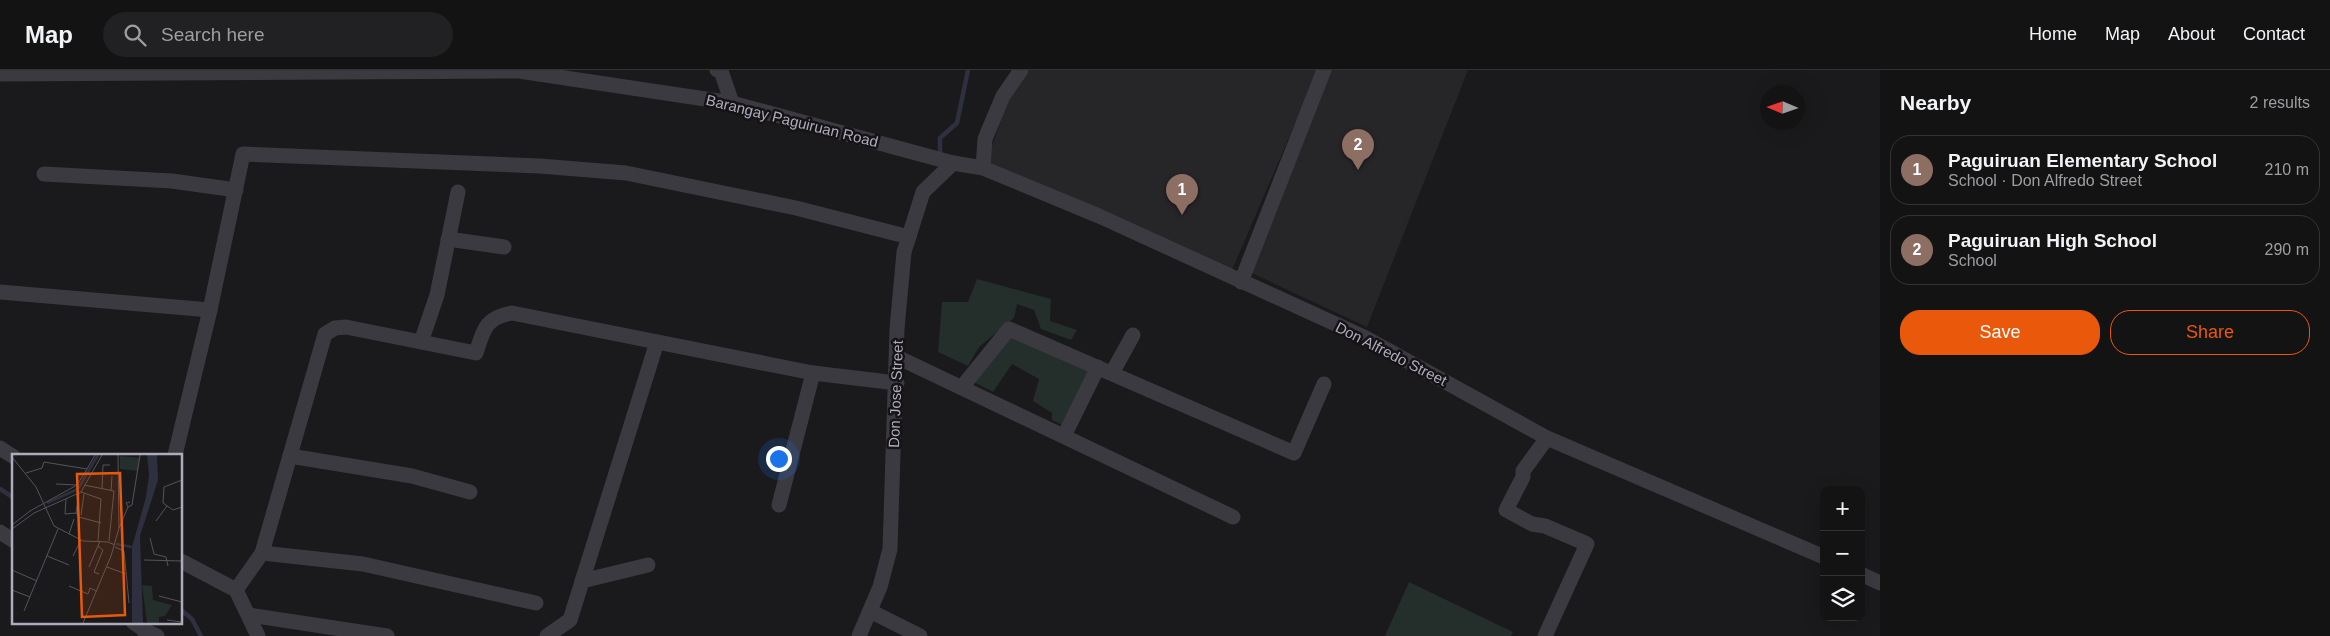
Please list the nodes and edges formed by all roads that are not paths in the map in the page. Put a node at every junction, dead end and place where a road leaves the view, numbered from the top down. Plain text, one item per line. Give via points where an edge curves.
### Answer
1 (717, 70) edge
2 (1021, 70) edge
3 (1324, 70) edge
4 (392, 71) edge
5 (0, 74) edge
6 (732, 103) junction
7 (953, 163) junction
8 (983, 168) junction
9 (44, 174) dead end
10 (236, 190) junction
11 (458, 192) dead end
12 (909, 237) junction
13 (448, 239) junction
14 (504, 248) dead end
15 (1241, 282) junction
16 (0, 292) edge
17 (210, 310) junction
18 (1133, 334) dead end
19 (421, 342) junction
20 (658, 342) junction
21 (897, 357) junction
22 (1105, 370) junction
23 (813, 373) junction
24 (897, 384) junction
25 (1324, 384) dead end
26 (962, 387) junction
27 (1064, 436) junction
28 (1546, 438) junction
29 (0, 448) edge
30 (175, 454) edge
31 (12, 456) edge
32 (290, 456) junction
33 (470, 492) dead end
34 (779, 506) dead end
35 (1233, 516) dead end
36 (0, 532) edge
37 (12, 540) edge
38 (262, 553) junction
39 (1820, 555) edge
40 (182, 562) edge
41 (648, 565) dead end
42 (1865, 576) edge
43 (582, 581) junction
44 (1880, 583) edge
45 (236, 590) junction
46 (536, 603) dead end
47 (870, 611) junction
48 (249, 614) junction
49 (136, 624) edge
50 (150, 634) edge
51 (258, 636) edge
52 (386, 636) edge
53 (547, 636) edge
54 (859, 636) edge
55 (920, 636) edge
56 (1544, 636) edge

1 - 6 street via 721,71
2 - 8 street via 1003,96 985,139
3 - 15 street
4 - 5 street, Barangay Paguiruan Road
4 - 6 street, Barangay Paguiruan Road via 519,71
6 - 7 street, Barangay Paguiruan Road
7 - 8 street, Don Alfredo Street
7 - 12 street, Don Jose Street via 923,192
8 - 15 street, Don Alfredo Street via 1099,216
9 - 10 street via 172,181
10 - 12 street via 243,154 540,166 626,173 796,208
10 - 17 street
11 - 13 street
12 - 21 street, Don Jose Street via 904,252
13 - 14 street
13 - 19 street via 437,295
15 - 28 street, Don Alfredo Street via 1364,337
16 - 17 street
17 - 30 street
18 - 22 street
19 - 20 street via 476,353 490,320 512,313
19 - 32 street via 346,327 324,334
20 - 23 street
20 - 43 street
21 - 24 street, Don Jose Street
21 - 26 street
22 - 25 street via 1294,453
22 - 26 street via 1010,329
22 - 27 street
23 - 24 street
23 - 34 street
24 - 47 street, Don Jose Street via 890,549
26 - 27 street
27 - 35 street
28 - 39 street, Don Alfredo Street
28 - 56 street via 1523,471 1506,510 1532,524 1545,526 1587,544
29 - 31 street
32 - 33 street via 412,476
32 - 38 street
36 - 37 street
38 - 45 street
38 - 46 street via 363,564
40 - 45 street
41 - 43 street
42 - 44 street
43 - 53 street via 570,620
45 - 48 street
47 - 54 street, Don Jose Street
47 - 55 street
48 - 51 street
48 - 52 street
49 - 50 street

